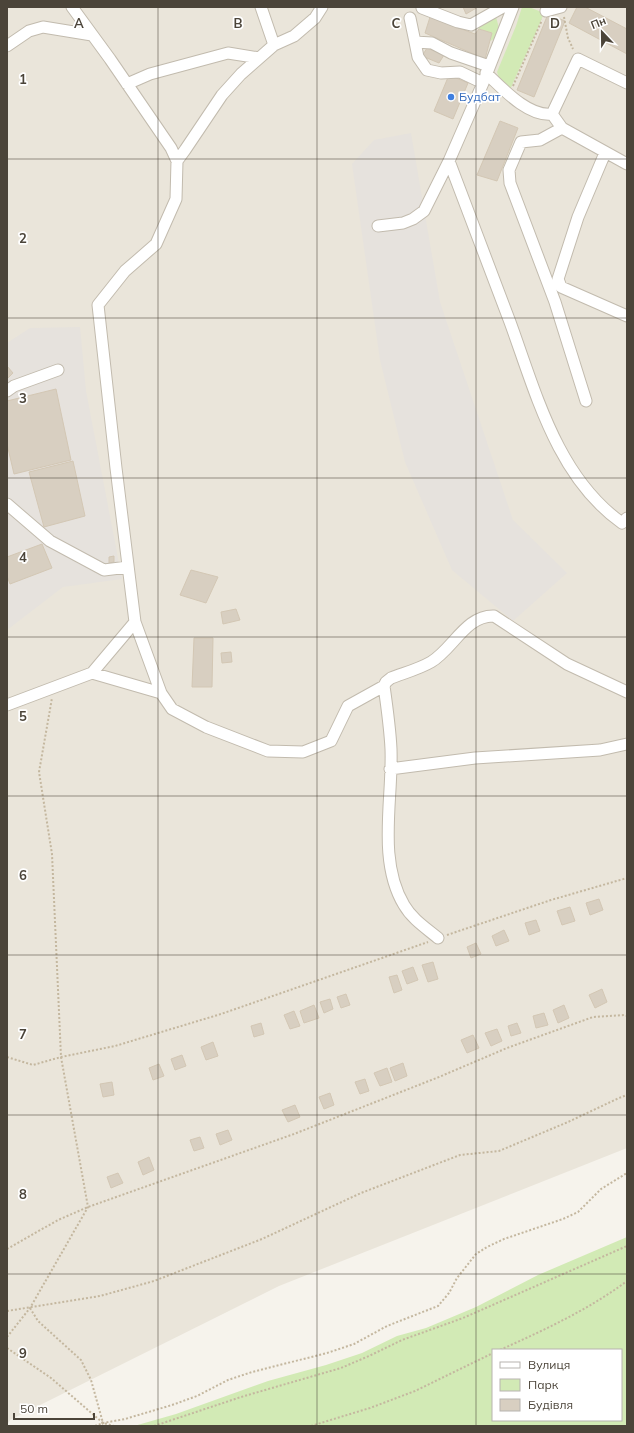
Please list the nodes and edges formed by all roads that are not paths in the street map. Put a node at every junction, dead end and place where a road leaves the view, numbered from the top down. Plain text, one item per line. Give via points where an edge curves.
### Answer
1 (72, 7) edge
2 (261, 7) edge
3 (322, 7) edge
4 (560, 7) edge
5 (422, 8) edge
6 (508, 8) edge
7 (546, 11) road end
8 (410, 18) dead end
9 (92, 35) junction
10 (415, 42) junction
11 (274, 45) junction
12 (7, 46) edge
13 (259, 58) junction
14 (486, 74) junction
15 (627, 83) edge
16 (127, 84) junction
17 (552, 114) junction
18 (562, 128) junction
19 (606, 153) junction
20 (177, 161) junction
21 (449, 161) junction
22 (627, 164) edge
23 (378, 226) dead end
24 (627, 316) edge
25 (58, 370) dead end
26 (7, 391) edge
27 (586, 401) dead end
28 (7, 504) edge
29 (625, 523) edge
30 (128, 568) junction
31 (135, 622) junction
32 (92, 673) junction
33 (384, 686) junction
34 (627, 692) edge
35 (161, 693) junction
36 (7, 705) edge
37 (627, 744) edge
38 (390, 769) junction
39 (438, 938) road end

1 - 9 street
2 - 11 street
3 - 11 street via 294,36
4 - 7 street
5 - 6 street via 471,25
6 - 14 street
8 - 10 street
9 - 12 street via 43,27 29,31
9 - 16 street
10 - 14 street via 432,43
10 - 14 street via 418,57 427,70 441,73
11 - 13 street
13 - 16 street via 228,53 150,74
13 - 20 street via 222,95
14 - 17 street via 518,102 538,114
14 - 21 street
15 - 17 street via 578,59
16 - 20 street via 171,148
17 - 18 street
18 - 19 street
18 - 27 street via 540,140 521,142 509,170 510,182 555,302
19 - 22 street
19 - 24 street via 578,217 558,280 561,286
20 - 30 street via 176,199 156,244 125,271 98,305
21 - 23 street via 424,210 403,224
21 - 29 street via 534,390 558,447 581,484 608,514
25 - 26 street
28 - 30 street via 50,541 104,570
30 - 31 street
31 - 32 street
31 - 35 street
32 - 35 street
32 - 36 street
33 - 34 street via 391,678 432,662 478,619 494,616 567,664
33 - 35 street via 348,706 331,741 303,752 268,751 206,727 172,709
33 - 38 street via 391,750
37 - 38 street via 600,750 475,758
38 - 39 street via 388,844 392,878 404,905 416,920

